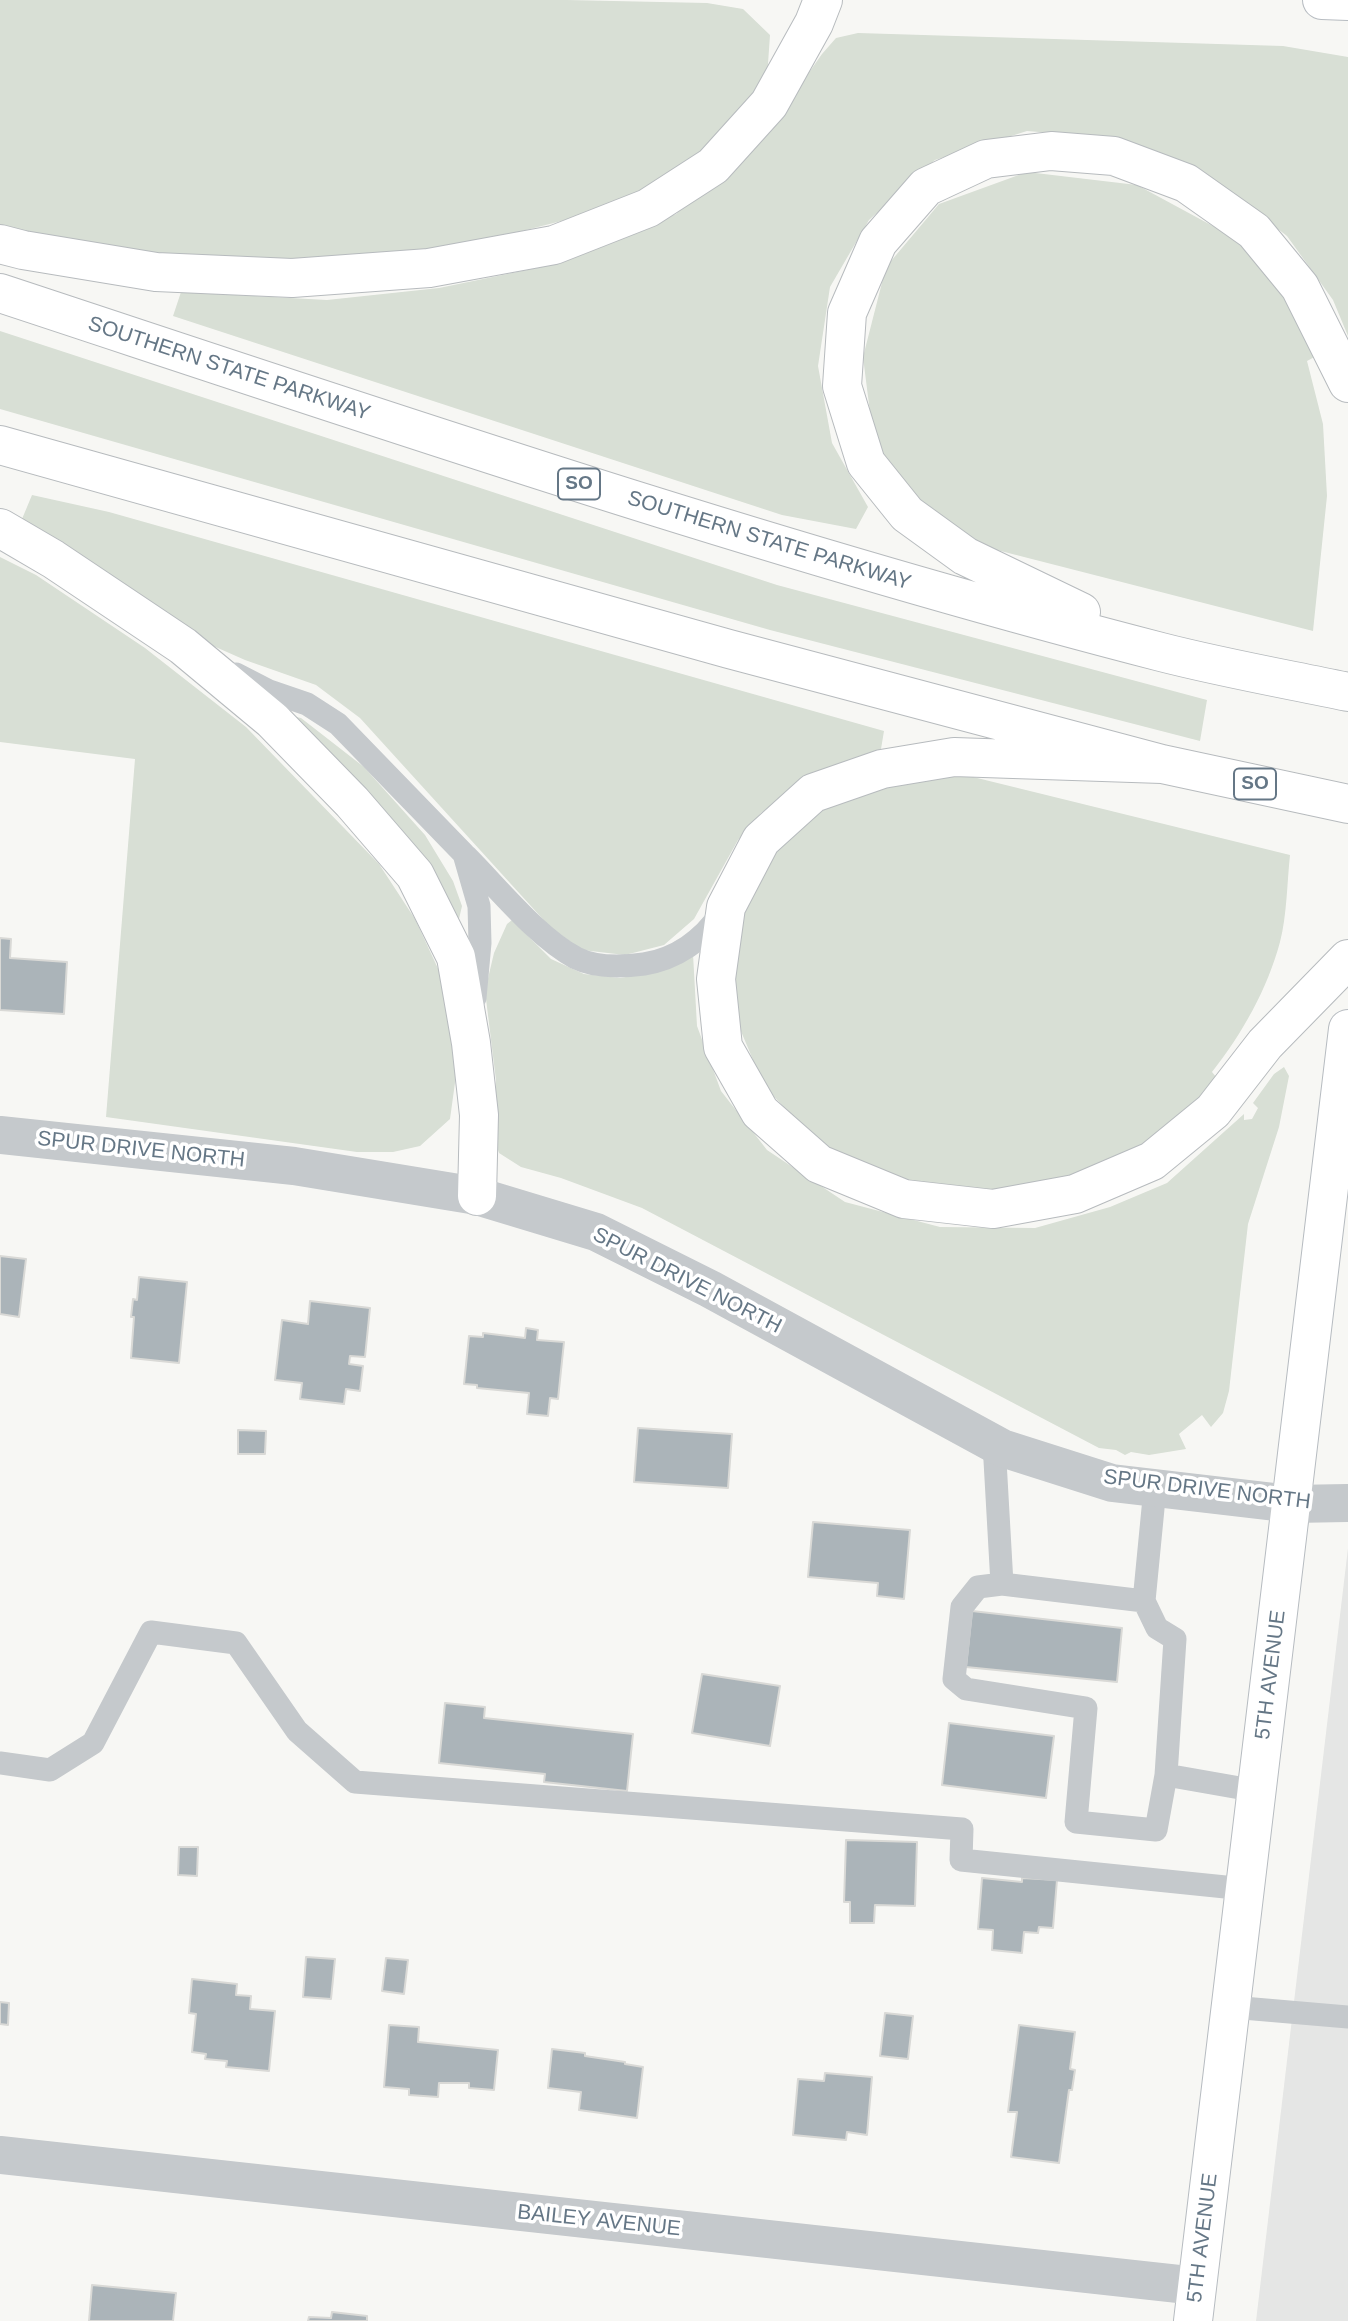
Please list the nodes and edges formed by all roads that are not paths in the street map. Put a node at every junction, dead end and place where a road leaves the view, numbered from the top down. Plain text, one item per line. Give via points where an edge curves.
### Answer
1 (823, 0) edge
2 (1322, 0) edge
3 (1348, 1) edge
4 (0, 244) edge
5 (0, 293) edge
6 (1348, 383) edge
7 (0, 445) edge
8 (0, 528) edge
9 (183, 646) junction
10 (1164, 653) junction
11 (1348, 692) edge
12 (1162, 764) junction
13 (1348, 804) edge
14 (464, 854) junction
15 (726, 907) junction
16 (1348, 959) edge
17 (1348, 1029) edge
18 (471, 1042) junction
19 (0, 1135) edge
20 (477, 1196) junction
21 (994, 1443) junction
22 (1155, 1488) junction
23 (1348, 1503) edge
24 (1292, 1504) junction
25 (1002, 1584) junction
26 (1144, 1601) junction
27 (0, 1763) edge
28 (1166, 1775) junction
29 (1257, 1791) junction
30 (1245, 1889) junction
31 (1231, 2007) junction
32 (1348, 2017) edge
33 (0, 2155) edge
34 (1195, 2304) edge

1 - 4 main road via 769,104 713,166 648,208 554,245 429,268 292,278 156,272
2 - 3 main road
5 - 10 main road, SOUTHERN STATE PARKWAY / SO via 552,476 867,571
6 - 10 main road via 1300,287 1254,231 1186,183 1114,156 1051,151 986,159 926,187 878,242 847,313 842,386 866,463 908,514 965,556
7 - 12 main road, SO via 729,649
8 - 9 main road
9 - 14 lane via 269,691 307,704 338,724
9 - 18 main road via 272,720 415,875 456,957
10 - 11 main road, SOUTHERN STATE PARKWAY / SO
12 - 13 main road, SO
12 - 15 main road via 954,757 882,769 813,793 761,840
14 - 15 lane via 545,937 577,959 618,968 658,962 687,948 708,933
14 - 18 lane via 479,906
15 - 16 main road via 716,979 723,1047 760,1112 819,1164 904,1199 993,1209 1075,1194 1152,1161 1213,1111 1265,1044
17 - 24 main road, 5TH AVENUE
18 - 20 main road via 479,1115
19 - 20 street, SPUR DRIVE NORTH via 294,1166
20 - 21 street, SPUR DRIVE NORTH via 596,1232
21 - 22 street, SPUR DRIVE NORTH via 1112,1483
21 - 25 lane
22 - 24 street, SPUR DRIVE NORTH
22 - 26 lane
23 - 24 street, SPUR DRIVE NORTH
24 - 29 main road, 5TH AVENUE
25 - 26 lane
25 - 28 lane via 978,1587 962,1607 954,1679 966,1689 1086,1708 1076,1822 1156,1830
26 - 28 lane via 1157,1628 1175,1639
27 - 30 lane via 50,1770 93,1743 151,1632 236,1643 297,1731 355,1782 962,1829 961,1860
28 - 29 lane
29 - 30 main road, 5TH AVENUE
30 - 31 main road, 5TH AVENUE
31 - 32 lane
31 - 34 main road, 5TH AVENUE
33 - 34 street, BAILEY AVENUE

